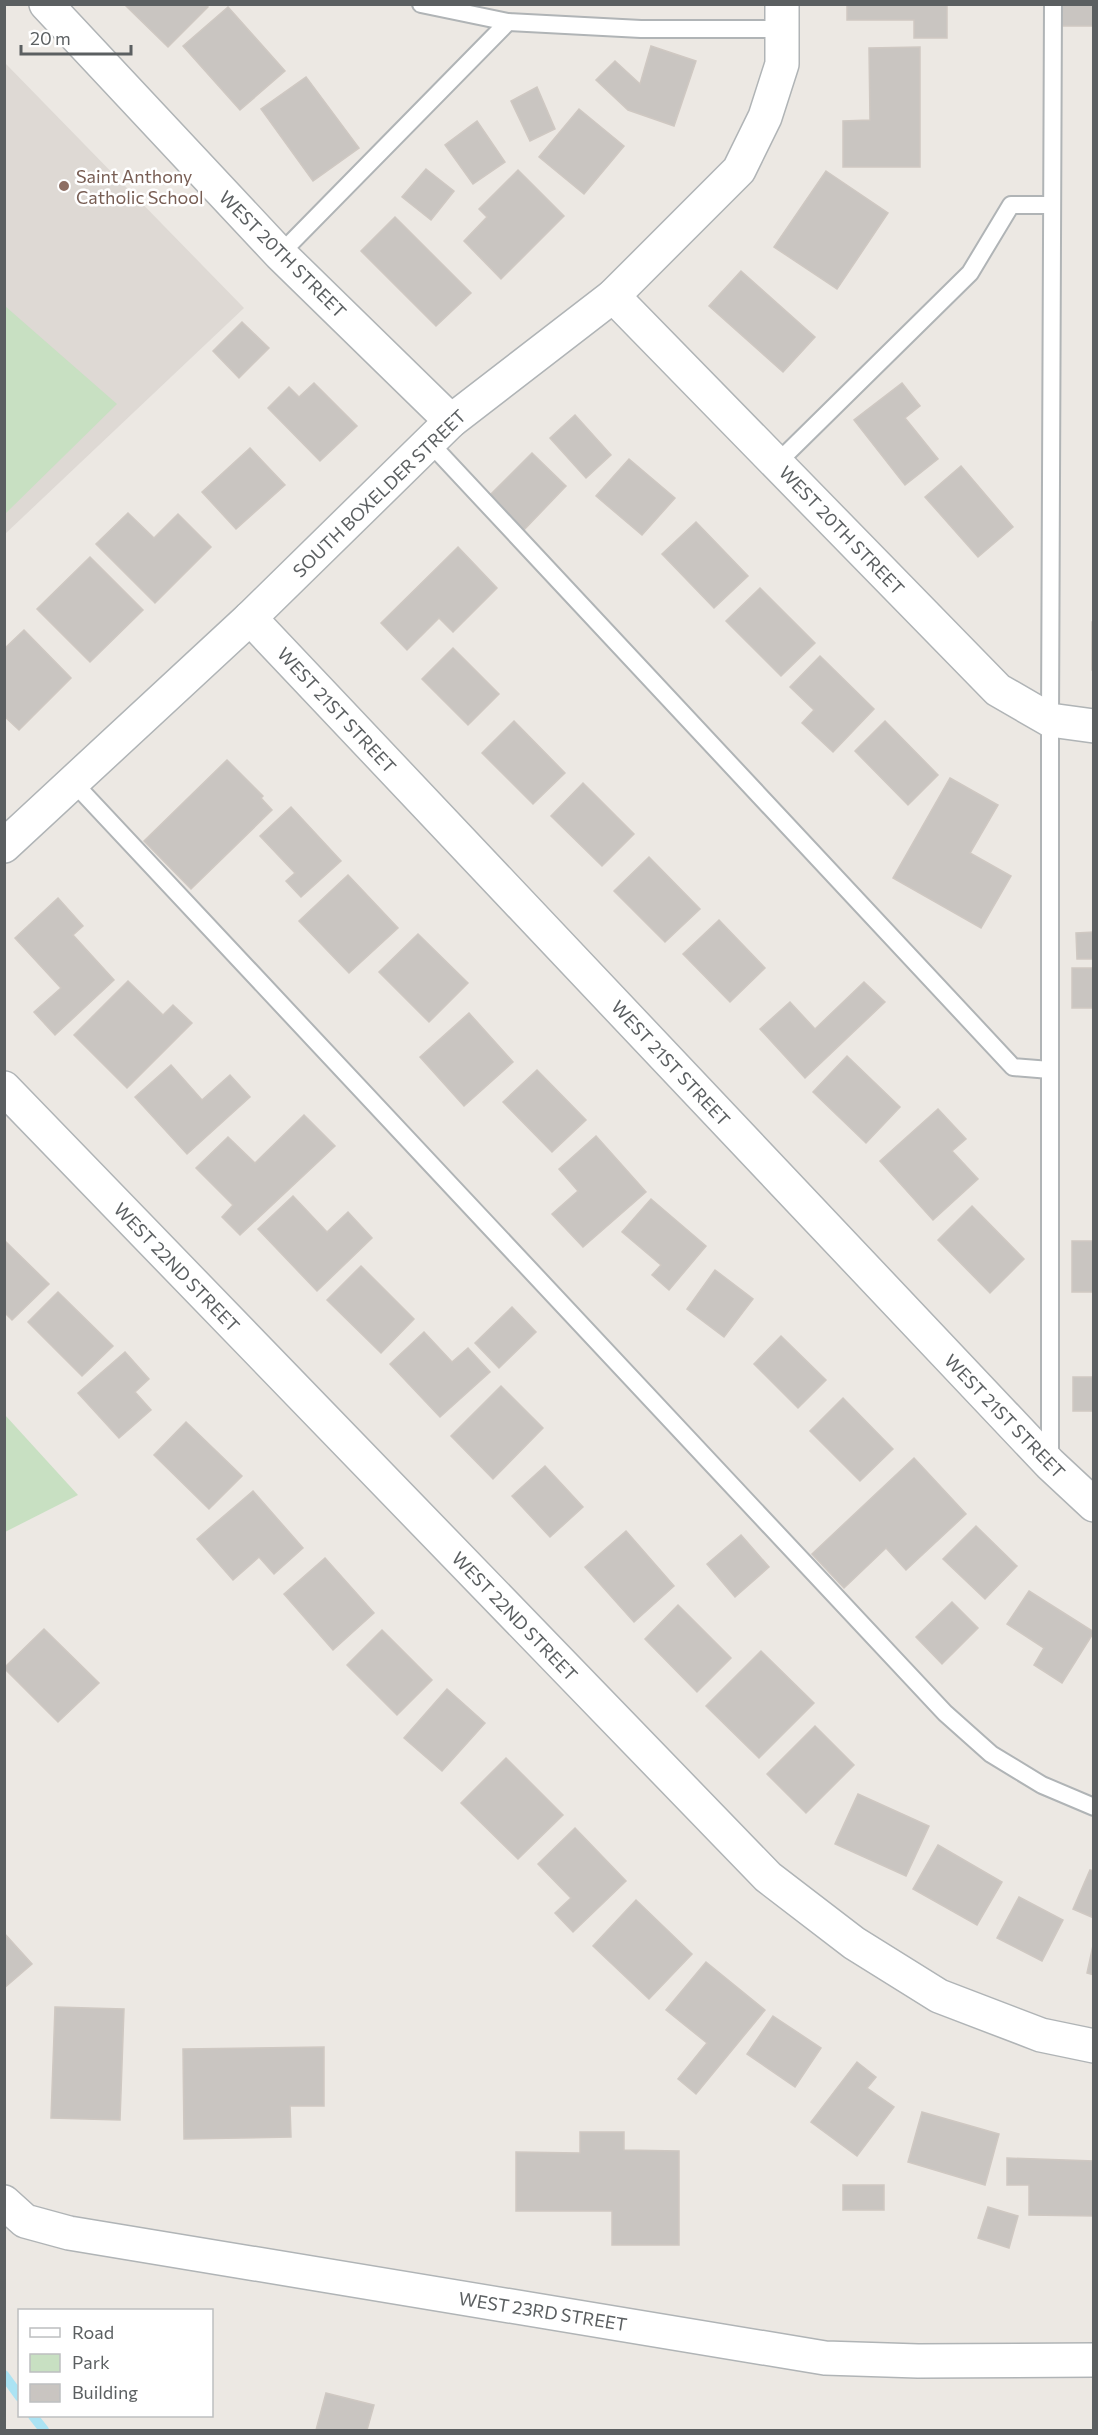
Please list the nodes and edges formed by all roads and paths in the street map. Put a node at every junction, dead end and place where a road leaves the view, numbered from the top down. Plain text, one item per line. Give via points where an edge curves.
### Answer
1 (46, 4) edge
2 (421, 4) edge
3 (1053, 4) edge
4 (782, 17) edge
5 (508, 22) junction
6 (1051, 205) junction
7 (280, 254) junction
8 (613, 296) junction
9 (441, 432) junction
10 (776, 464) junction
11 (250, 618) junction
12 (1050, 720) junction
13 (1094, 726) edge
14 (73, 782) junction
15 (4, 846) edge
16 (1050, 1070) junction
17 (4, 1088) edge
18 (1050, 1464) junction
19 (1094, 1505) edge
20 (1094, 1807) edge
21 (1094, 2046) edge
22 (4, 2202) edge
23 (1094, 2360) edge

1 - 7 street, WEST 20TH STREET
2 - 5 lane
3 - 6 lane
4 - 5 lane via 641,29
4 - 8 street, SOUTH BOXELDER STREET via 782,64 765,117 739,170
5 - 7 lane
6 - 10 lane via 1011,205 970,273
6 - 12 lane
7 - 9 street, WEST 20TH STREET
8 - 9 street, SOUTH BOXELDER STREET
8 - 10 street, WEST 20TH STREET
9 - 11 street, SOUTH BOXELDER STREET
9 - 16 lane via 1013,1067
10 - 12 street, WEST 20TH STREET via 998,690
11 - 14 street, SOUTH BOXELDER STREET
11 - 18 street, WEST 21ST STREET
12 - 13 street, WEST 20TH STREET
12 - 16 lane
14 - 15 street, SOUTH BOXELDER STREET
14 - 20 lane via 945,1713 991,1754 1042,1785
16 - 18 lane
17 - 21 street, WEST 22ND STREET via 768,1876 854,1943 939,1996 1041,2035
18 - 19 street, WEST 21ST STREET
22 - 23 street, WEST 23RD STREET via 25,2221 69,2234 825,2358

